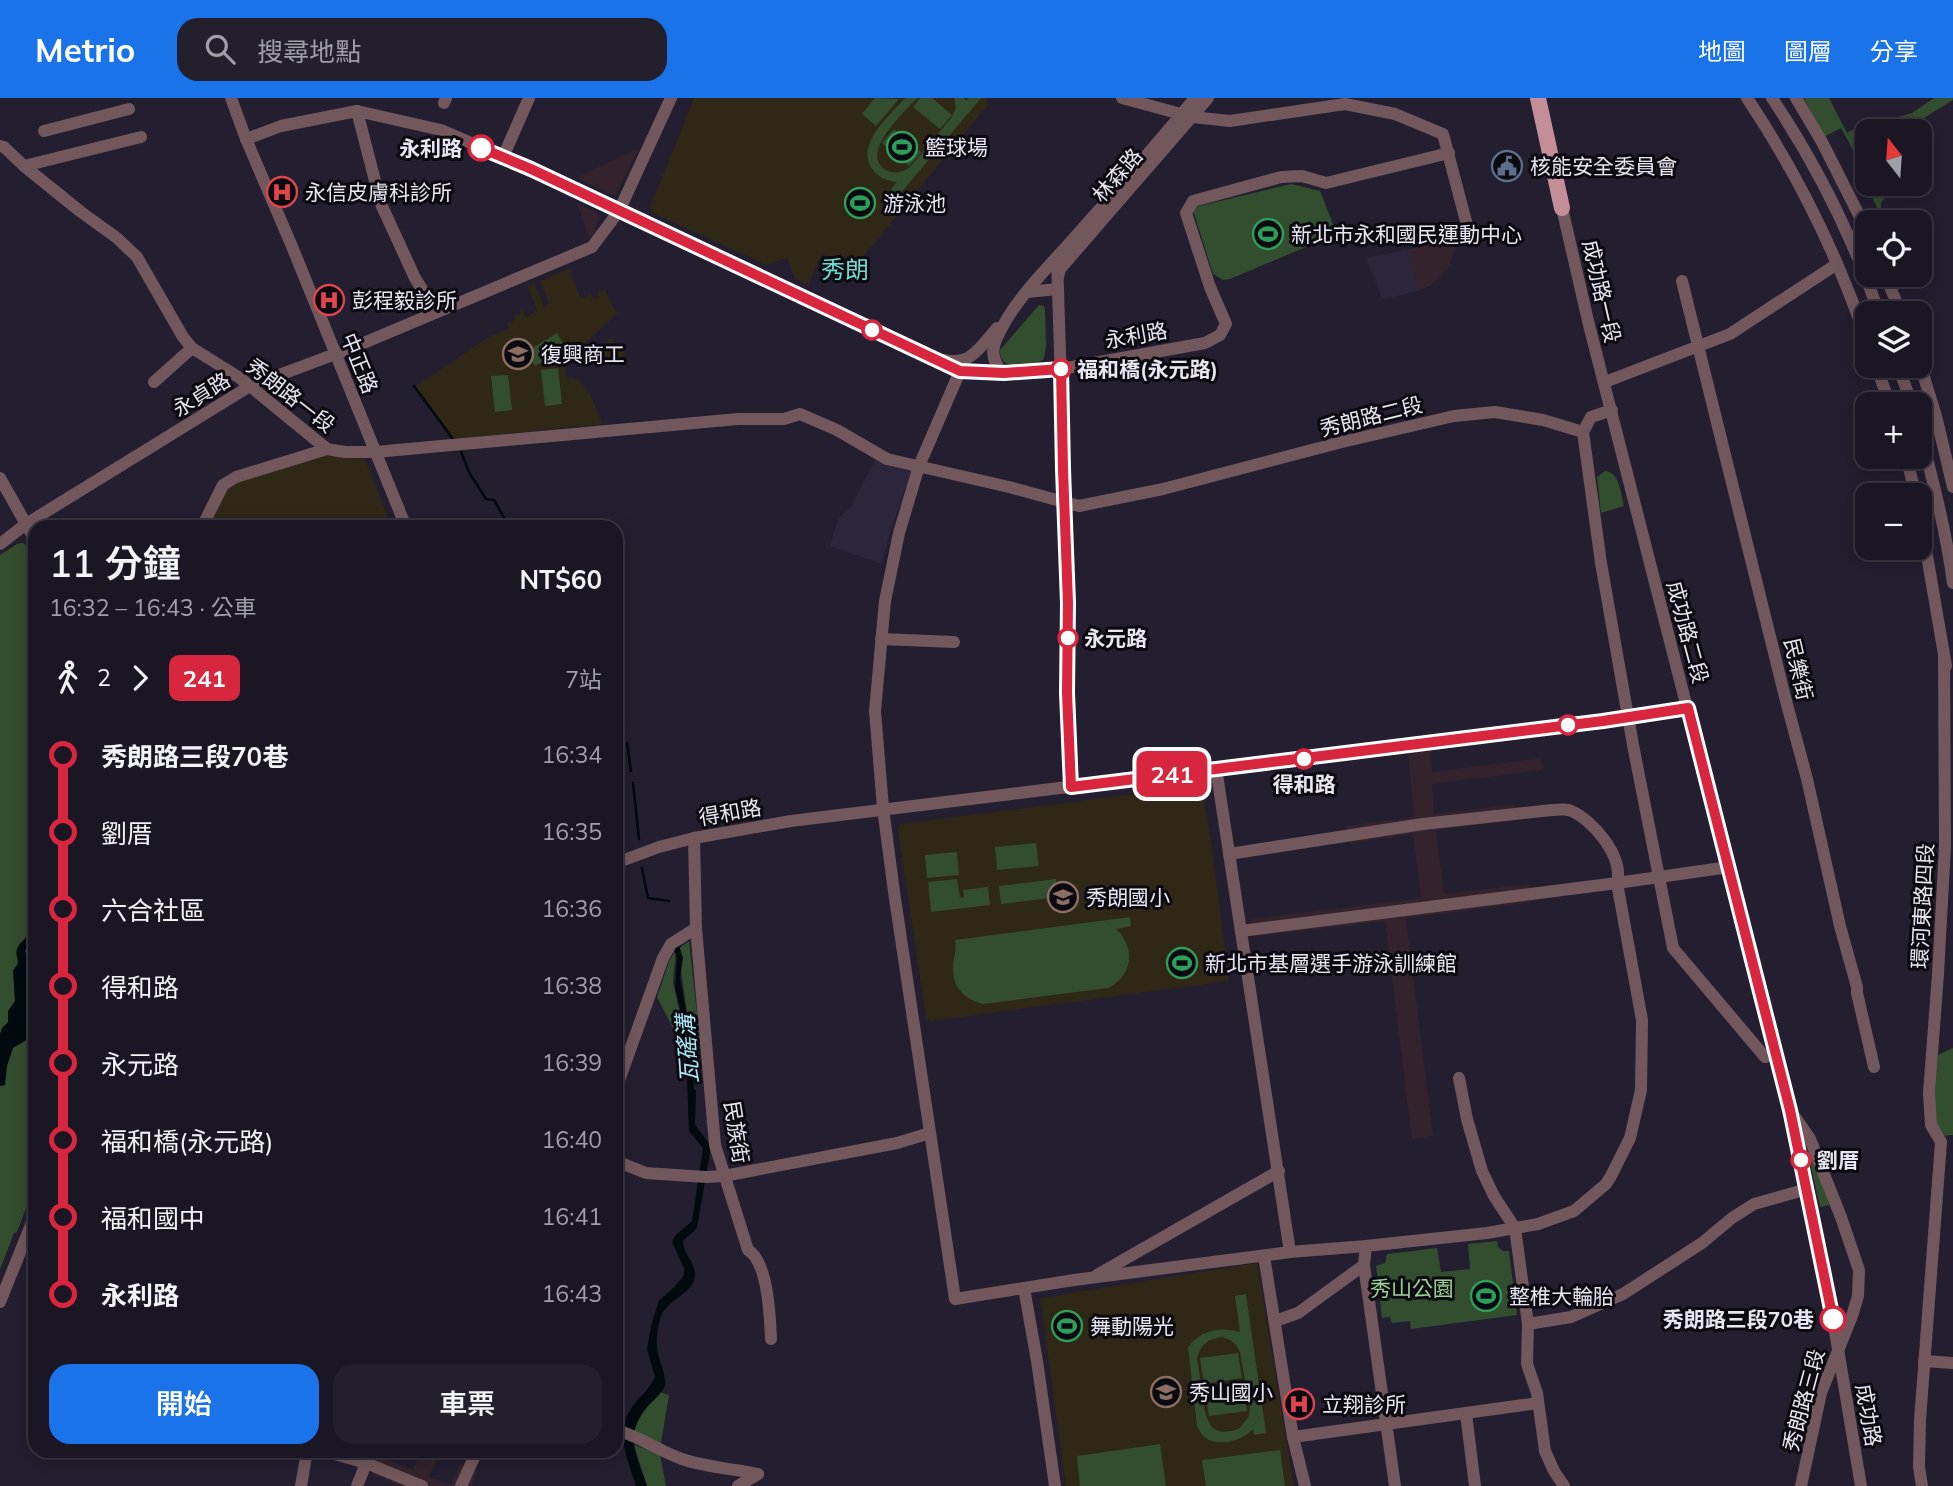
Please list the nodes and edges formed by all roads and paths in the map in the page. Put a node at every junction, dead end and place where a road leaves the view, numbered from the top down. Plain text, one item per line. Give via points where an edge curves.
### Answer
1 (231, 98) edge
2 (529, 98) edge
3 (671, 98) edge
4 (1122, 98) edge
5 (1195, 98) edge
6 (1208, 98) edge
7 (1538, 98) edge
8 (1747, 98) edge
9 (1772, 98) edge
10 (1796, 98) edge
11 (1147, 102) edge
12 (129, 109) dead end
13 (357, 111) junction
14 (1187, 116) junction
15 (44, 131) dead end
16 (141, 137) dead end
17 (246, 139) junction
18 (0, 146) edge
19 (1449, 153) junction
20 (503, 158) junction
21 (24, 166) junction
22 (1562, 208) joint
23 (1857, 210) edge
24 (619, 211) junction
25 (1468, 229) dead end
26 (1057, 258) junction
27 (1837, 264) junction
28 (1682, 281) dead end
29 (1058, 284) junction
30 (1023, 296) junction
31 (1874, 301) edge
32 (1855, 311) edge
33 (436, 312) junction
34 (1699, 347) junction
35 (192, 348) junction
36 (336, 354) junction
37 (924, 355) junction
38 (1061, 369) junction
39 (960, 371) junction
40 (1004, 373) junction
41 (1924, 378) edge
42 (154, 382) dead end
43 (1605, 383) junction
44 (250, 386) junction
45 (1612, 410) junction
46 (738, 419) joint
47 (1583, 432) junction
48 (327, 449) junction
49 (375, 452) junction
50 (919, 466) junction
51 (1930, 469) edge
52 (0, 478) edge
53 (1953, 487) edge
54 (1064, 502) junction
55 (32, 520) edge
56 (206, 520) edge
57 (403, 520) edge
58 (26, 524) junction
59 (28, 528) edge
60 (0, 544) edge
61 (1928, 560) edge
62 (1953, 583) edge
63 (881, 639) junction
64 (954, 642) dead end
65 (1944, 657) junction
66 (1953, 697) edge
67 (1688, 708) junction
68 (1629, 718) junction
69 (1216, 768) junction
70 (1071, 787) junction
71 (883, 808) junction
72 (694, 838) junction
73 (1228, 855) junction
74 (623, 860) edge
75 (1729, 867) junction
76 (1659, 876) junction
77 (1617, 883) junction
78 (695, 928) junction
79 (1241, 931) junction
80 (1776, 1054) junction
81 (1874, 1067) dead end
82 (623, 1069) edge
83 (1459, 1078) dead end
84 (1790, 1110) junction
85 (930, 1133) junction
86 (1947, 1141) edge
87 (623, 1164) edge
88 (1279, 1171) junction
89 (724, 1176) junction
90 (1807, 1189) junction
91 (1515, 1228) junction
92 (28, 1232) edge
93 (1366, 1246) junction
94 (1290, 1252) junction
95 (1264, 1255) junction
96 (1364, 1265) junction
97 (1091, 1279) junction
98 (1024, 1288) junction
99 (0, 1302) edge
100 (1275, 1321) junction
101 (1528, 1324) junction
102 (771, 1339) dead end
103 (1838, 1350) junction
104 (1924, 1361) junction
105 (1953, 1363) edge
106 (1538, 1398) junction
107 (1466, 1414) junction
108 (1386, 1424) junction
109 (623, 1432) edge
110 (1293, 1437) junction
111 (306, 1458) edge
112 (368, 1458) edge
113 (370, 1458) edge
114 (474, 1458) edge
115 (301, 1486) edge
116 (357, 1486) edge
117 (422, 1486) edge
118 (461, 1486) edge
119 (738, 1486) edge
120 (1055, 1486) edge
121 (1305, 1486) edge
122 (1395, 1486) edge
123 (1475, 1486) edge
124 (1564, 1486) edge
125 (1801, 1486) edge
126 (1861, 1486) edge
127 (1922, 1486) edge

1 - 17 street, 中正路
2 - 20 street
3 - 24 street, 永貞路
4 - 11 street
5 - 14 street, 林森路
6 - 14 street, 林森路
7 - 22 main road
8 - 27 street via 1800,186
9 - 31 street via 1836,210
10 - 23 street
11 - 14 street
12 - 15 street
13 - 17 street, 永利路
13 - 20 street, 永利路 via 441,130
13 - 33 street via 382,204 415,278
14 - 19 street via 1230,121 1345,104 1395,114 1443,134
14 - 26 street, 林森路
14 - 29 street, 林森路 via 1060,269
16 - 21 street
17 - 36 street, 中正路
18 - 21 street, 秀朗路一段
19 - 25 street
19 - 38 street, 永利路 via 1326,183 1302,176 1282,177 1193,201 1186,213 1226,324 1220,335 1205,343
20 - 24 street, 永利路
21 - 35 street, 秀朗路一段 via 137,257
22 - 43 street, 成功路一段
24 - 33 street, 永貞路 via 592,247
24 - 37 street, 永利路
26 - 29 street
26 - 30 street, 林森路
27 - 32 street
27 - 34 street via 1730,334
28 - 34 street, 民樂街
29 - 30 street
29 - 38 street
30 - 37 street, 林森路 via 966,360
30 - 40 street via 996,340 994,359
33 - 36 street, 永貞路
34 - 43 street
34 - 81 street, 民樂街
35 - 42 street
35 - 44 street, 秀朗路一段
36 - 44 street, 永貞路
36 - 49 street, 中正路
37 - 39 street, 永利路
38 - 40 street, 永利路
38 - 54 street
39 - 40 street, 永利路
39 - 50 street
41 - 53 street
43 - 45 street, 成功路二段
44 - 48 street, 秀朗路一段
44 - 55 street, 永貞路
45 - 47 street via 1591,417
45 - 67 street, 成功路二段
46 - 49 street, 秀朗路一段
46 - 50 street, 秀朗路二段 via 784,419 800,414 887,459
47 - 54 street, 秀朗路二段 via 1494,412 1454,416 1163,489 1079,506
47 - 68 street
48 - 49 street, 秀朗路一段
48 - 56 street via 236,477 223,485
49 - 57 street, 中正路
50 - 54 street, 秀朗路二段
50 - 63 street via 889,578
51 - 62 street
52 - 58 street
54 - 70 street
58 - 59 street
58 - 60 street, 永貞路
61 - 65 street, 環河東路四段
63 - 64 street
63 - 71 street via 875,711
65 - 66 street, 環河東路四段
65 - 86 street, 環河東路四段 via 1945,847 1929,1093 1931,1125
67 - 68 street, 得和路
67 - 75 street, 成功路二段
68 - 69 street, 得和路
68 - 76 street
69 - 70 street, 得和路
69 - 73 street
70 - 71 street, 得和路
71 - 72 street, 得和路
71 - 85 street
72 - 74 street, 得和路
72 - 78 street, 民族街
73 - 77 street via 1423,824 1568,810 1590,823 1609,844 1619,875
73 - 79 street
75 - 76 street
75 - 80 street, 成功路二段
76 - 77 street
76 - 80 street via 1673,948 1765,1057
77 - 79 street
77 - 91 street via 1642,1020 1641,1090 1630,1138 1606,1184 1574,1211
78 - 82 street via 671,944 663,958
78 - 89 street, 民族街 via 715,1145
79 - 88 street
80 - 84 street, 秀朗路三段
83 - 91 street via 1482,1171
84 - 90 street, 秀朗路三段
84 - 103 street via 1810,1139 1859,1270 1858,1296
85 - 89 street
85 - 98 street via 955,1299
86 - 104 street
87 - 89 street via 646,1173
88 - 94 street
88 - 97 street
89 - 102 street, 民族街 via 748,1250 755,1254 769,1296
90 - 101 street via 1754,1204 1702,1244 1623,1294 1571,1317
90 - 103 street, 秀朗路三段
91 - 93 street
91 - 101 street
92 - 99 street
93 - 94 street
93 - 96 street
94 - 95 street
95 - 97 street
95 - 100 street
96 - 100 street via 1298,1313
96 - 108 street
97 - 98 street
98 - 120 street
100 - 110 street
101 - 106 street via 1527,1363
103 - 125 street, 秀朗路三段 via 1821,1393
103 - 126 street, 成功路
104 - 105 street
104 - 127 street
106 - 107 street
106 - 124 street via 1545,1451
107 - 108 street
107 - 123 street
108 - 110 street
108 - 122 street
109 - 119 street via 685,1460 758,1474
110 - 121 street
111 - 115 street
112 - 116 street
113 - 117 street
114 - 118 street

